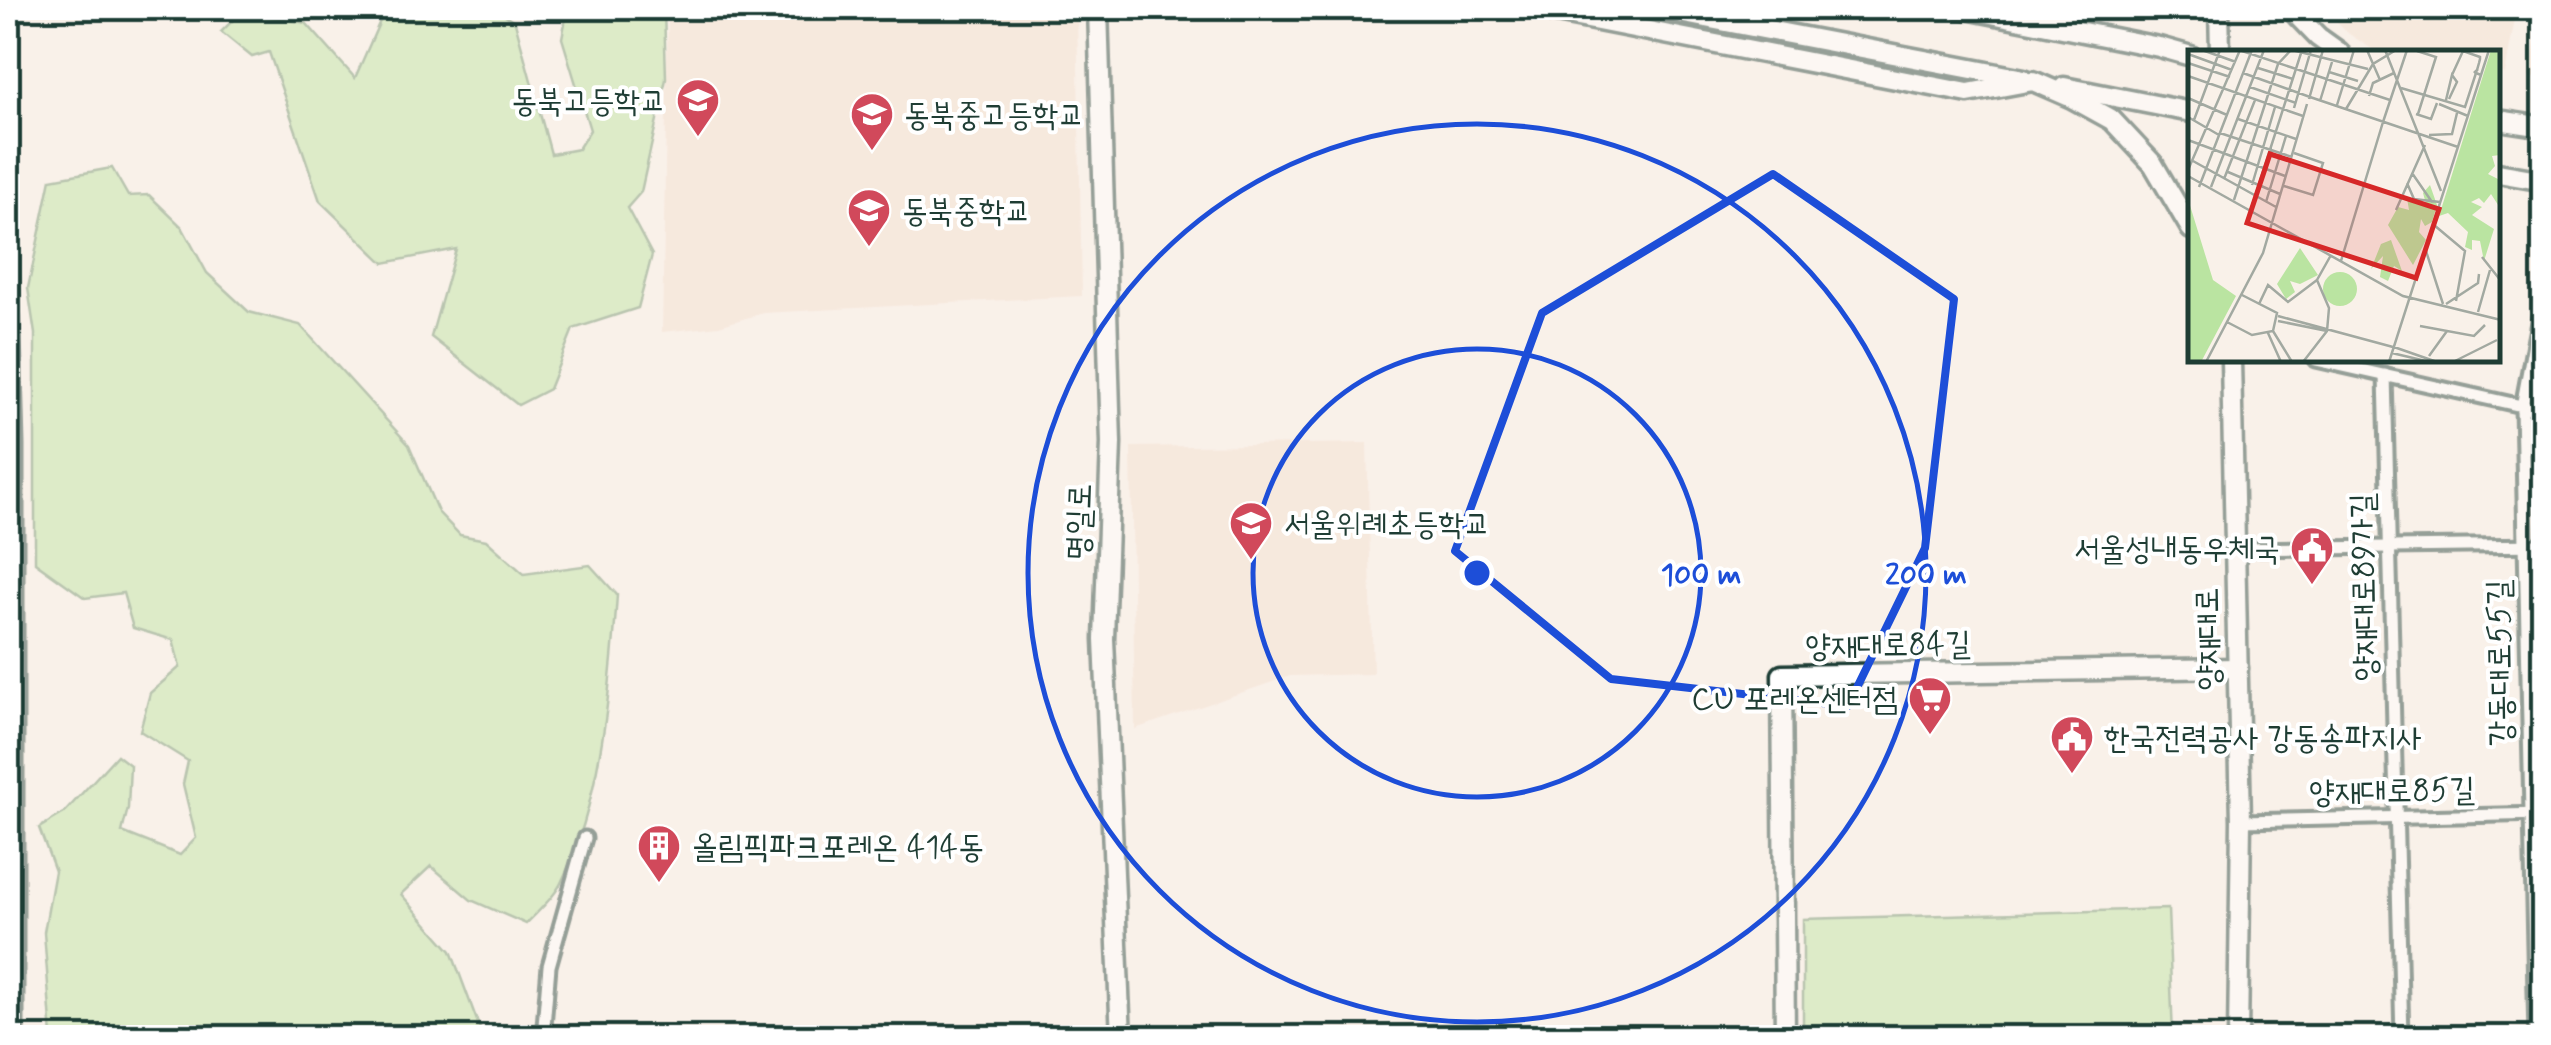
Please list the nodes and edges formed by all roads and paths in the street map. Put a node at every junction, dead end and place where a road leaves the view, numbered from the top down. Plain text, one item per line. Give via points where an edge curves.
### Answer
1 (1098, 8) edge
2 (1531, 8) edge
3 (1653, 8) edge
4 (1961, 8) edge
5 (2080, 8) edge
6 (2219, 8) edge
7 (2290, 8) edge
8 (2017, 18) junction
9 (2220, 50) edge
10 (2336, 50) edge
11 (2188, 55) edge
12 (2033, 81) junction
13 (2188, 111) edge
14 (2501, 120) edge
15 (2544, 127) edge
16 (2501, 174) edge
17 (2544, 181) edge
18 (2188, 224) edge
19 (8, 256) edge
20 (2544, 290) edge
21 (2231, 362) edge
22 (2325, 362) edge
23 (2385, 375) junction
24 (2522, 406) junction
25 (2544, 411) edge
26 (10, 441) edge
27 (2390, 545) junction
28 (2524, 545) junction
29 (2544, 545) edge
30 (2235, 548) junction
31 (2238, 668) junction
32 (10, 804) edge
33 (2529, 814) junction
34 (2544, 814) edge
35 (2396, 817) junction
36 (2242, 821) junction
37 (585, 838) dead end
38 (13, 1038) edge
39 (543, 1038) edge
40 (1122, 1038) edge
41 (1784, 1038) edge
42 (2238, 1038) edge
43 (2402, 1038) edge
44 (2536, 1038) edge

1 - 40 main road, 명일로 via 1111,443 1104,639
2 - 12 main road via 1968,93
3 - 12 main road
4 - 8 main road
5 - 8 main road
6 - 9 main road
7 - 10 main road
8 - 11 main road
12 - 13 main road
12 - 18 main road via 2112,120 2153,164
14 - 15 main road
16 - 17 main road
19 - 26 main road
20 - 24 street, 강동대로55길
21 - 30 main road, 양재대로
22 - 23 street
23 - 24 street
23 - 27 street, 양재대로89가길
24 - 25 street
24 - 28 street, 강동대로55길
26 - 32 main road
27 - 28 street
27 - 30 street
27 - 35 street, 양재대로89가길
28 - 29 street
28 - 33 street, 강동대로55길
30 - 31 main road, 양재대로
31 - 36 main road, 양재대로
31 - 41 main road, 양재대로84길 via 1782,676
32 - 38 main road
33 - 34 street, 양재대로85길
33 - 35 street, 양재대로85길
33 - 44 street, 강동대로55길
35 - 36 street, 양재대로85길
35 - 43 street, 양재대로89가길
36 - 42 main road, 양재대로
37 - 39 street via 550,966

